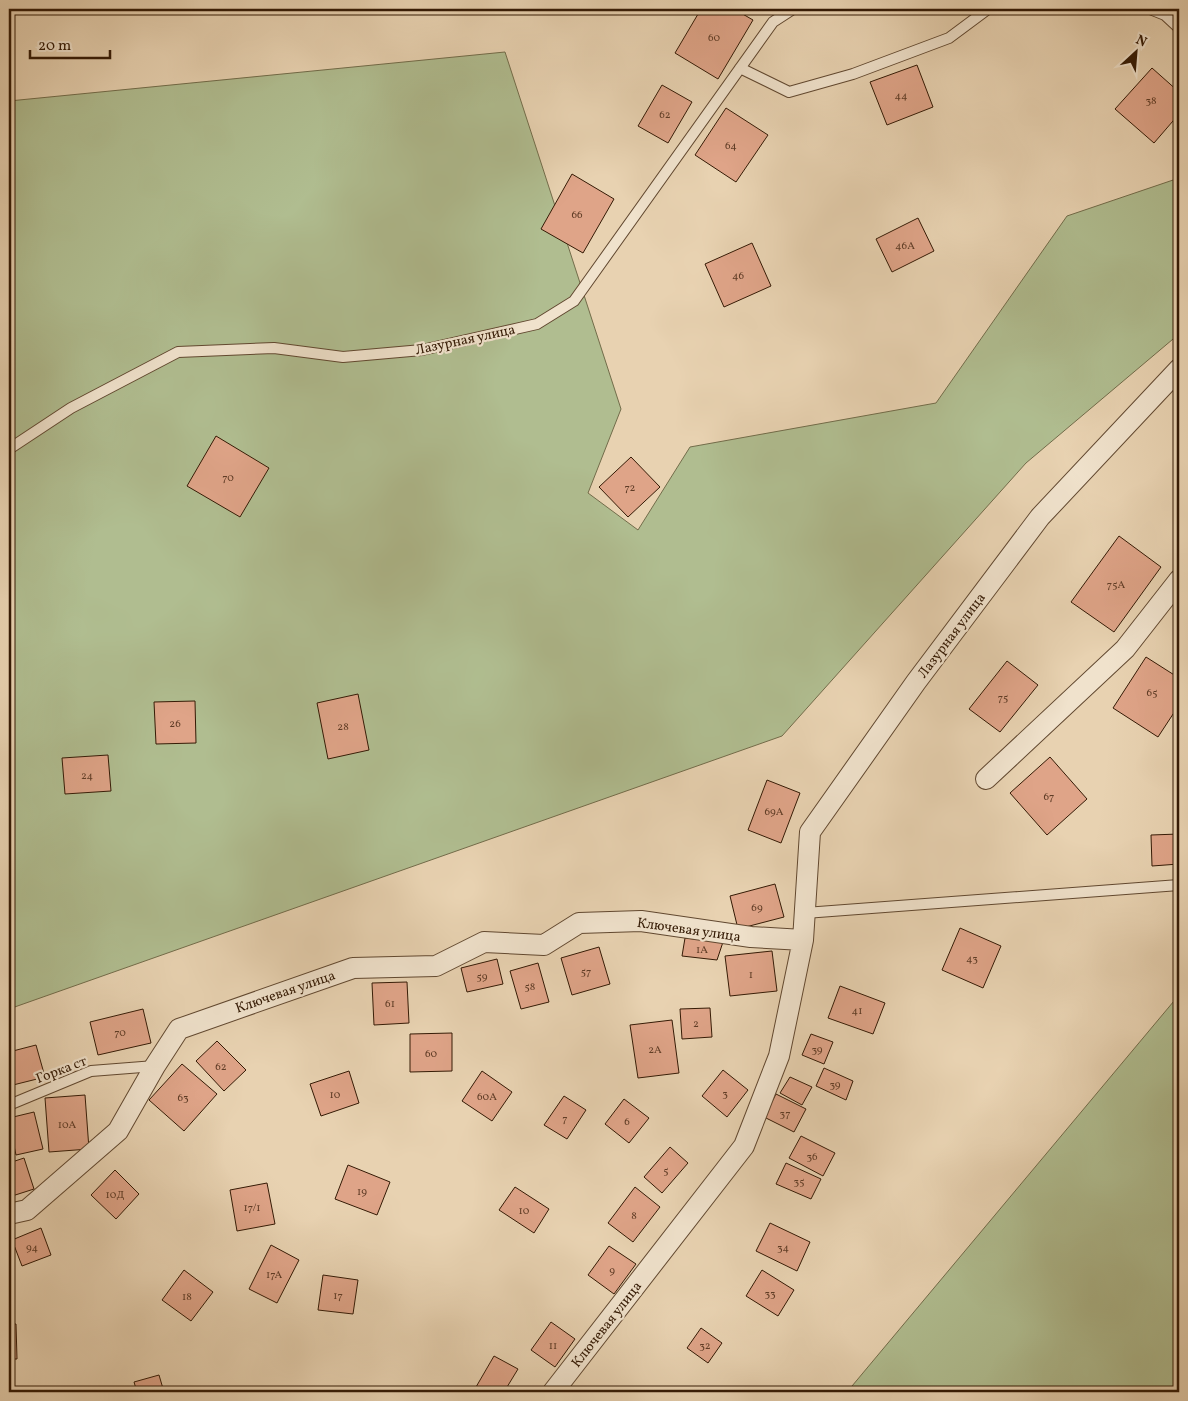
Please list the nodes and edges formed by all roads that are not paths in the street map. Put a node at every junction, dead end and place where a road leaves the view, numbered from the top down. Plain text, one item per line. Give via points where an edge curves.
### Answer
1 (793, 9) edge
2 (988, 9) edge
3 (1150, 9) edge
4 (1179, 28) edge
5 (740, 68) junction
6 (1179, 369) edge
7 (9, 449) edge
8 (1179, 580) edge
9 (986, 779) dead end
10 (1179, 885) edge
11 (805, 913) junction
12 (803, 940) junction
13 (155, 1066) junction
14 (9, 1105) edge
15 (9, 1214) edge
16 (553, 1392) edge

1 - 5 lane, Лазурная улица via 773,22
2 - 5 lane via 949,38 853,74 789,92
3 - 4 lane via 1165,15
5 - 7 lane, Лазурная улица via 574,301 537,324 422,350 343,357 274,348 178,352 72,408
6 - 11 street, Лазурная улица via 1040,517 916,682 810,832
8 - 9 street via 1125,649
10 - 11 lane
11 - 12 street, Лазурная улица
12 - 13 street, Ключевая улица via 752,937 641,921 579,923 544,945 484,942 436,966 353,968 179,1029
12 - 16 street, Ключевая улица via 778,1056 744,1146
13 - 14 lane, Горка ст via 91,1071
13 - 15 street, Ключевая улица via 118,1131 27,1210

